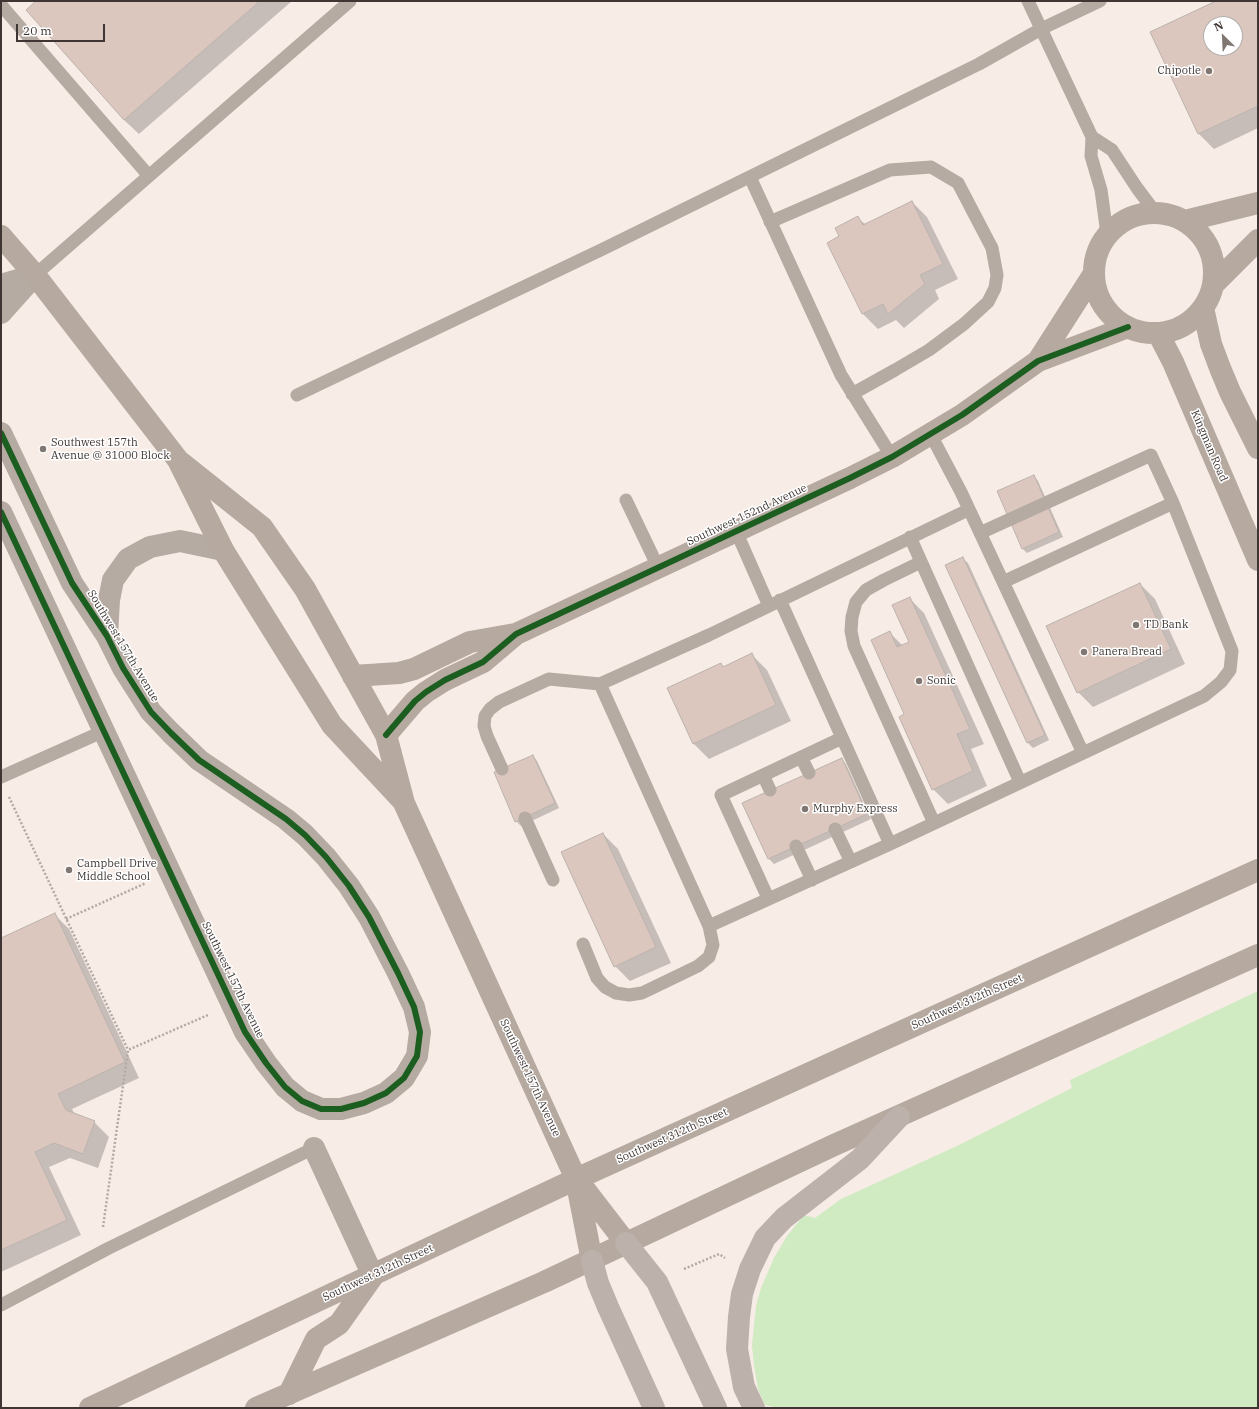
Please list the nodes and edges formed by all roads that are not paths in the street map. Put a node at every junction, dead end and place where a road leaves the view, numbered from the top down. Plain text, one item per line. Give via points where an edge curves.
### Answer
1 (350, 1) edge
2 (1028, 1) edge
3 (1100, 1) edge
4 (1, 5) edge
5 (1041, 29) junction
6 (1092, 137) junction
7 (149, 176) junction
8 (750, 177) junction
9 (1258, 203) edge
10 (1156, 212) junction
11 (1185, 221) junction
12 (770, 222) junction
13 (1107, 234) junction
14 (1, 236) edge
15 (1258, 240) edge
16 (35, 275) junction
17 (1093, 275) junction
18 (1, 285) edge
19 (1213, 285) junction
20 (1203, 308) junction
21 (1, 313) edge
22 (1128, 327) junction
23 (1158, 333) junction
24 (1038, 361) junction
25 (852, 394) junction
26 (298, 395) dead end
27 (1, 433) edge
28 (931, 435) junction
29 (1258, 448) edge
30 (892, 457) junction
31 (178, 460) junction
32 (626, 500) dead end
33 (1173, 503) junction
34 (968, 510) junction
35 (1, 512) edge
36 (736, 531) junction
37 (980, 533) junction
38 (910, 537) junction
39 (223, 550) junction
40 (1258, 560) edge
41 (921, 562) junction
42 (658, 567) junction
43 (1003, 582) junction
44 (775, 603) junction
45 (516, 634) junction
46 (107, 636) junction
47 (353, 676) junction
48 (600, 684) junction
49 (104, 731) junction
50 (386, 735) junction
51 (842, 738) junction
52 (1083, 753) junction
53 (801, 757) junction
54 (502, 769) dead end
55 (809, 773) dead end
56 (763, 775) junction
57 (1, 777) edge
58 (1020, 782) junction
59 (770, 790) dead end
60 (404, 803) junction
61 (524, 818) dead end
62 (934, 823) junction
63 (835, 829) dead end
64 (890, 844) junction
65 (796, 846) dead end
66 (851, 862) junction
67 (1258, 870) edge
68 (553, 880) dead end
69 (812, 880) junction
70 (768, 898) junction
71 (710, 926) junction
72 (583, 944) dead end
73 (1258, 955) edge
74 (898, 1116) junction
75 (314, 1148) joint
76 (576, 1179) junction
77 (626, 1243) junction
78 (592, 1261) junction
79 (373, 1276) junction
80 (1, 1305) edge
81 (289, 1394) junction
82 (90, 1408) edge
83 (256, 1408) edge
84 (654, 1408) edge
85 (716, 1408) edge
86 (754, 1408) edge

1 - 7 lane
2 - 5 lane
3 - 5 lane
4 - 7 lane
5 - 6 lane
5 - 8 lane via 979,64
6 - 10 lane via 1112,150
6 - 13 lane via 1091,156 1101,190
7 - 16 lane
8 - 12 lane
8 - 26 lane
9 - 11 street
10 - 11 street via 1171,214
10 - 13 street via 1137,214 1120,222
11 - 19 street via 1197,230 1212,255
12 - 25 lane
12 - 25 lane via 890,170 931,167 958,183 992,248 998,275 988,302 969,320 922,354
13 - 17 street via 1094,261
14 - 16 street, Southwest 157th Avenue
15 - 19 street
16 - 18 street
16 - 21 street
16 - 31 street, Southwest 157th Avenue
17 - 22 street via 1096,292 1103,306 1114,318
17 - 24 street, Southwest 152nd Avenue
19 - 20 street
20 - 23 street via 1175,329
20 - 29 street via 1218,362
22 - 23 street
22 - 24 street, Southwest 152nd Avenue
23 - 40 street, Kingman Road via 1173,362
24 - 28 street, Southwest 152nd Avenue
25 - 30 lane
27 - 46 street, Southwest 157th Avenue via 72,583
28 - 30 street, Southwest 152nd Avenue
28 - 34 lane
30 - 36 street, Southwest 152nd Avenue
31 - 39 street, Southwest 157th Avenue
31 - 47 street, Southwest 157th Avenue via 262,527 305,589
32 - 42 lane
33 - 37 lane via 1151,455
33 - 43 lane
33 - 52 lane via 1232,650 1230,670 1221,682 1204,696
34 - 37 lane
34 - 38 lane
35 - 49 street, Southwest 157th Avenue
36 - 42 street, Southwest 152nd Avenue
36 - 44 lane
37 - 43 lane
38 - 41 lane
38 - 44 lane
39 - 46 street, Southwest 157th Avenue via 180,541 150,547 128,559 113,580
39 - 60 street, Southwest 157th Avenue via 332,726
41 - 58 lane
41 - 62 lane via 866,590 856,602 851,631 854,646
42 - 45 street, Southwest 152nd Avenue
43 - 52 lane
44 - 48 lane
44 - 51 lane
45 - 47 street, Southwest 152nd Avenue via 470,642 414,669 399,673
45 - 50 street, Southwest 152nd Avenue via 483,662 426,692
46 - 49 street, Southwest 157th Avenue via 138,693 171,734 199,760 286,819 305,835 349,886 369,918 414,1007 420,1032 417,1056 404,1078 386,1093 364,1103 341,1109 321,1109 302,1101 285,1087 266,1063 245,1032
47 - 50 street, Southwest 157th Avenue
48 - 54 lane via 549,679 490,708 485,716 484,726
48 - 71 lane
49 - 57 lane
50 - 60 street, Southwest 157th Avenue
51 - 53 lane
51 - 64 lane
52 - 58 lane
53 - 55 lane
53 - 56 lane
56 - 59 lane
56 - 70 lane via 721,795
58 - 62 lane
60 - 76 street, Southwest 157th Avenue
61 - 68 lane
62 - 64 lane
63 - 66 lane
64 - 66 lane
65 - 69 lane
66 - 69 lane
67 - 76 street, Southwest 312th Street
69 - 70 lane
70 - 71 lane
71 - 72 lane via 713,945 709,956 703,962 642,993 629,995 616,993 605,987 597,978
73 - 74 street
74 - 77 street
74 - 86 highway via 860,1159 784,1218 765,1238 750,1269 742,1294 739,1317 737,1348 744,1387
75 - 79 street
75 - 80 lane via 109,1248
76 - 77 street, Southwest 157th Avenue
76 - 78 street, Southwest 157th Avenue
76 - 79 street, Southwest 312th Street
77 - 78 street
77 - 85 highway via 657,1282
78 - 81 street
78 - 84 highway via 608,1307
79 - 81 street via 339,1324 316,1339
79 - 82 street, Southwest 312th Street
81 - 83 street

